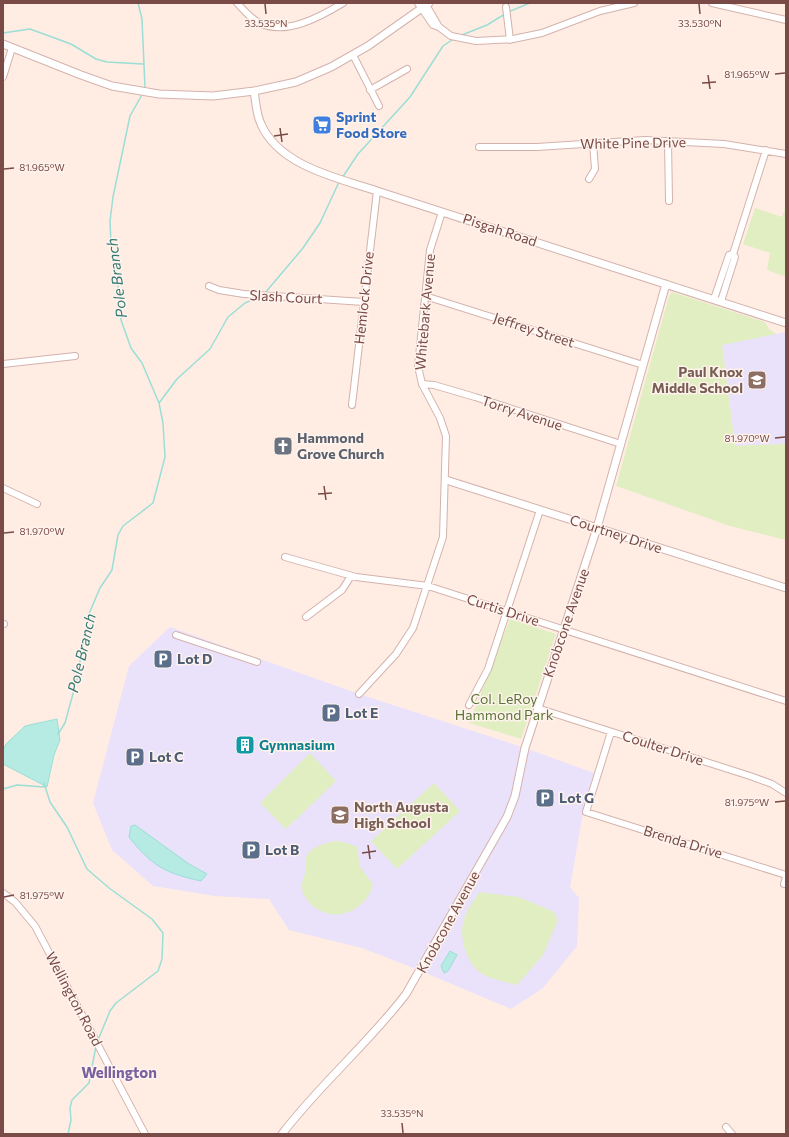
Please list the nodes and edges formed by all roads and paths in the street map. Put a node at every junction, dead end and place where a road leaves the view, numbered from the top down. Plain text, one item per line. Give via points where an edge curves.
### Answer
1 (237, 3) edge
2 (343, 3) edge
3 (634, 3) edge
4 (712, 3) edge
5 (424, 4) edge
6 (607, 6) edge
7 (506, 7) dead end
8 (786, 20) edge
9 (510, 40) junction
10 (3, 44) edge
11 (12, 48) junction
12 (353, 55) junction
13 (407, 69) dead end
14 (3, 77) edge
15 (370, 90) junction
16 (254, 91) junction
17 (379, 106) dead end
18 (668, 141) junction
19 (593, 143) junction
20 (479, 147) dead end
21 (766, 150) junction
22 (786, 154) edge
23 (590, 179) dead end
24 (377, 191) junction
25 (669, 201) dead end
26 (442, 212) junction
27 (666, 284) junction
28 (209, 286) dead end
29 (425, 296) junction
30 (718, 300) junction
31 (364, 302) junction
32 (786, 323) edge
33 (75, 356) dead end
34 (3, 364) edge
35 (643, 365) junction
36 (422, 384) junction
37 (352, 405) dead end
38 (621, 444) junction
39 (446, 480) junction
40 (3, 488) edge
41 (37, 504) dead end
42 (540, 510) junction
43 (597, 528) junction
44 (285, 557) dead end
45 (351, 576) junction
46 (428, 586) junction
47 (786, 588) edge
48 (507, 611) junction
49 (306, 617) dead end
50 (563, 628) junction
51 (176, 635) dead end
52 (257, 662) dead end
53 (359, 694) dead end
54 (786, 701) edge
55 (469, 705) dead end
56 (537, 708) junction
57 (611, 732) junction
58 (786, 793) edge
59 (786, 876) edge
60 (784, 884) dead end
61 (3, 893) edge
62 (726, 1127) dead end
63 (145, 1134) edge
64 (282, 1134) edge
65 (732, 1134) edge

1 - 2 street via 256,21 280,28 309,20
3 - 6 street
4 - 8 street
5 - 9 street via 439,27 451,36 469,40
5 - 12 street
6 - 9 street via 554,30
7 - 9 street
10 - 11 street
11 - 14 street
11 - 16 street via 112,86 184,96 213,96
12 - 15 street
12 - 16 street via 296,82
13 - 15 street
15 - 17 street
16 - 24 street, Pisgah Road via 261,124 269,138 283,151 310,167
18 - 19 street, White Pine Drive
18 - 21 street, White Pine Drive via 724,144
18 - 25 street
19 - 20 street, White Pine Drive via 537,147
19 - 23 street via 595,169
21 - 22 street, White Pine Drive
21 - 30 street via 733,254 735,257
24 - 26 street, Pisgah Road
24 - 31 street, Hemlock Drive
26 - 27 street, Pisgah Road
26 - 29 street, Whitebark Avenue via 430,250
27 - 30 street, Pisgah Road
27 - 35 street, Knobcone Avenue
28 - 31 street, Slash Court via 244,294
29 - 35 street, Jeffrey Street
29 - 36 street, Whitebark Avenue via 418,366
30 - 32 street, Pisgah Road
31 - 37 street, Hemlock Drive
33 - 34 street
35 - 38 street, Knobcone Avenue
36 - 38 street, Torry Avenue via 434,385
36 - 39 street, Whitebark Avenue via 440,418 446,436
38 - 43 street, Knobcone Avenue
39 - 42 street, Courtney Drive
39 - 46 street, Whitebark Avenue via 443,537
40 - 41 street
42 - 43 street, Courtney Drive
42 - 48 street
43 - 47 street, Courtney Drive
43 - 50 street, Knobcone Avenue
44 - 45 street, Curtis Drive
45 - 46 street, Curtis Drive
45 - 49 street via 342,590
46 - 48 street, Curtis Drive
46 - 53 street, Whitebark Avenue via 406,641
48 - 50 street, Curtis Drive
48 - 55 street via 488,668
50 - 54 street, Curtis Drive
50 - 56 street, Knobcone Avenue
51 - 52 street
56 - 57 street, Coulter Drive
56 - 64 street, Knobcone Avenue via 515,796 507,817 422,970 388,1019 302,1109
57 - 58 street, Coulter Drive via 750,776 772,784
57 - 59 street, Brenda Drive via 586,812
59 - 60 street, Brenda Drive
61 - 63 street, Wellington Road via 15,902 35,926
62 - 65 street

